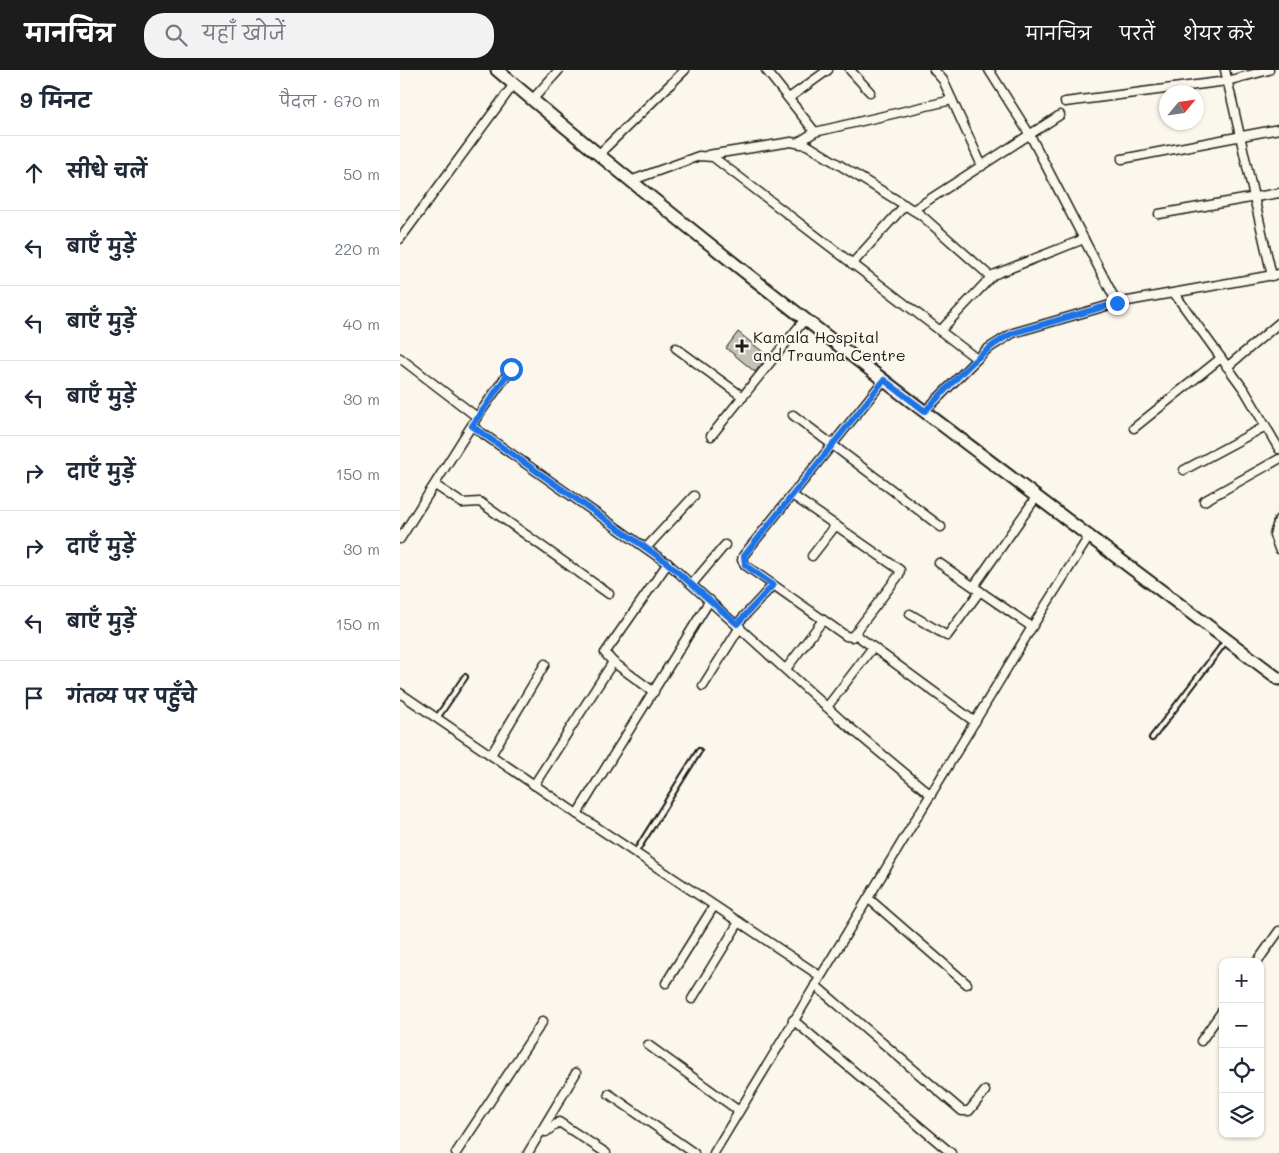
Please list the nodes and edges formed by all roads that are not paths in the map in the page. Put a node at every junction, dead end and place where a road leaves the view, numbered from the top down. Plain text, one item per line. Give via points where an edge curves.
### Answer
1 (497, 70) edge
2 (559, 70) edge
3 (685, 70) edge
4 (766, 70) edge
5 (828, 70) edge
6 (850, 70) edge
7 (934, 70) edge
8 (989, 70) edge
9 (1225, 70) edge
10 (1269, 70) edge
11 (1227, 81) junction
12 (514, 84) junction
13 (870, 92) dead end
14 (789, 98) junction
15 (532, 100) junction
16 (952, 100) junction
17 (1064, 102) dead end
18 (1060, 115) dead end
19 (1279, 128) edge
20 (815, 132) junction
21 (1030, 135) junction
22 (1240, 137) junction
23 (799, 142) junction
24 (598, 155) junction
25 (706, 155) junction
26 (1122, 158) dead end
27 (982, 166) junction
28 (630, 181) junction
29 (1279, 193) edge
30 (1254, 198) junction
31 (905, 205) junction
32 (913, 210) junction
33 (1159, 214) dead end
34 (400, 239) edge
35 (1084, 239) junction
36 (852, 264) junction
37 (1276, 275) edge
38 (991, 277) junction
39 (1174, 293) junction
40 (1117, 303) junction
41 (805, 319) junction
42 (1279, 323) edge
43 (940, 331) junction
44 (676, 348) dead end
45 (400, 358) edge
46 (1221, 358) junction
47 (977, 359) junction
48 (1228, 366) junction
49 (511, 369) dead end
50 (884, 380) junction
51 (742, 397) junction
52 (925, 411) junction
53 (793, 415) dead end
54 (477, 418) junction
55 (472, 426) junction
56 (1266, 426) junction
57 (1134, 428) dead end
58 (711, 436) dead end
59 (833, 445) junction
60 (1279, 448) edge
61 (1279, 459) edge
62 (1184, 470) dead end
63 (434, 485) junction
64 (792, 495) junction
65 (694, 496) dead end
66 (1037, 496) junction
67 (1204, 501) dead end
68 (1279, 520) edge
69 (836, 525) junction
70 (941, 527) dead end
71 (1090, 535) junction
72 (400, 539) edge
73 (725, 544) dead end
74 (646, 548) junction
75 (1279, 550) edge
76 (812, 556) dead end
77 (939, 563) dead end
78 (668, 564) junction
79 (692, 584) junction
80 (773, 585) junction
81 (977, 588) junction
82 (609, 594) dead end
83 (710, 600) junction
84 (910, 614) dead end
85 (823, 620) junction
86 (738, 626) junction
87 (1032, 627) junction
88 (855, 634) junction
89 (1227, 640) junction
90 (873, 647) junction
91 (613, 662) junction
92 (544, 664) dead end
93 (786, 669) junction
94 (465, 678) dead end
95 (1279, 679) edge
96 (703, 686) dead end
97 (654, 692) junction
98 (400, 693) edge
99 (828, 707) junction
100 (437, 718) junction
101 (975, 722) junction
102 (1152, 738) dead end
103 (699, 751) dead end
104 (491, 756) junction
105 (534, 785) junction
106 (931, 795) junction
107 (577, 814) junction
108 (635, 853) junction
109 (868, 898) junction
110 (714, 906) junction
111 (739, 922) junction
112 (1279, 931) edge
113 (1260, 958) edge
114 (820, 976) junction
115 (666, 983) dead end
116 (815, 984) junction
117 (967, 984) dead end
118 (692, 999) dead end
119 (1219, 1015) edge
120 (543, 1020) dead end
121 (793, 1020) junction
122 (1201, 1040) dead end
123 (648, 1045) dead end
124 (576, 1073) dead end
125 (985, 1091) dead end
126 (610, 1094) dead end
127 (740, 1111) junction
128 (541, 1131) junction
129 (456, 1153) edge
130 (528, 1153) edge
131 (606, 1153) edge
132 (694, 1153) edge
133 (714, 1153) edge
134 (951, 1153) edge

1 - 12 main road
2 - 15 street
3 - 24 street
4 - 14 street
5 - 14 street
6 - 13 street
7 - 16 street
8 - 21 street
9 - 11 street
10 - 11 street
11 - 17 street
11 - 22 street
12 - 15 main road
12 - 34 street
14 - 20 street
15 - 24 main road
16 - 20 street
16 - 27 street
18 - 21 street
19 - 22 street
20 - 23 street
21 - 27 street
21 - 35 street
22 - 26 street
22 - 30 street
23 - 25 street
23 - 31 street
24 - 28 main road
25 - 28 street
25 - 36 street via 713,157
27 - 32 street
28 - 41 main road
29 - 30 street
30 - 33 street
30 - 37 street
31 - 32 street
31 - 36 street
32 - 38 street
35 - 38 street
35 - 40 street
36 - 43 street
37 - 39 street
38 - 43 street
39 - 40 street
39 - 46 street
40 - 47 street via 1013,333
41 - 50 main road
41 - 51 street
42 - 48 street
43 - 47 street
44 - 51 street
45 - 54 street
46 - 48 street
46 - 57 street
47 - 52 street
48 - 56 street
49 - 54 street
50 - 52 main road
50 - 59 street
51 - 58 street
52 - 66 main road
53 - 59 street
54 - 55 street
55 - 63 street
55 - 74 street
56 - 60 street
56 - 62 street
59 - 64 street
59 - 70 street
61 - 67 street
63 - 72 street
63 - 82 street via 462,503 480,502
64 - 69 street
64 - 80 street via 742,560
65 - 74 street
66 - 71 main road
66 - 81 street
68 - 75 street via 1274,535
69 - 76 street
69 - 88 street via 900,570 899,576
71 - 87 street
71 - 89 main road
73 - 79 street
74 - 78 street
77 - 81 street
78 - 79 street
78 - 91 street via 605,649
79 - 83 street
80 - 85 street
80 - 86 street
81 - 84 street via 947,636
81 - 87 street
83 - 86 street
83 - 97 street
85 - 88 street via 849,638
85 - 93 street
86 - 93 street
86 - 96 street
87 - 101 street
88 - 90 street
89 - 95 main road
89 - 102 lane
90 - 99 street
90 - 101 street
91 - 97 street
91 - 105 street
92 - 104 street
93 - 99 street
94 - 100 lane
97 - 107 street
98 - 100 street
99 - 106 street
100 - 104 street
101 - 106 street
103 - 108 lane
104 - 105 street
105 - 107 street
106 - 109 street
107 - 108 street
108 - 110 street
109 - 114 street
109 - 117 street
110 - 111 street
110 - 115 street
111 - 114 street
111 - 118 street
112 - 113 street
114 - 116 street
116 - 121 street
116 - 125 street via 962,1111 969,1111
119 - 122 street
120 - 129 street
121 - 127 street
121 - 134 street
123 - 127 street
124 - 128 street
126 - 132 street
127 - 133 street
128 - 130 street
128 - 131 street via 546,1132 559,1122

